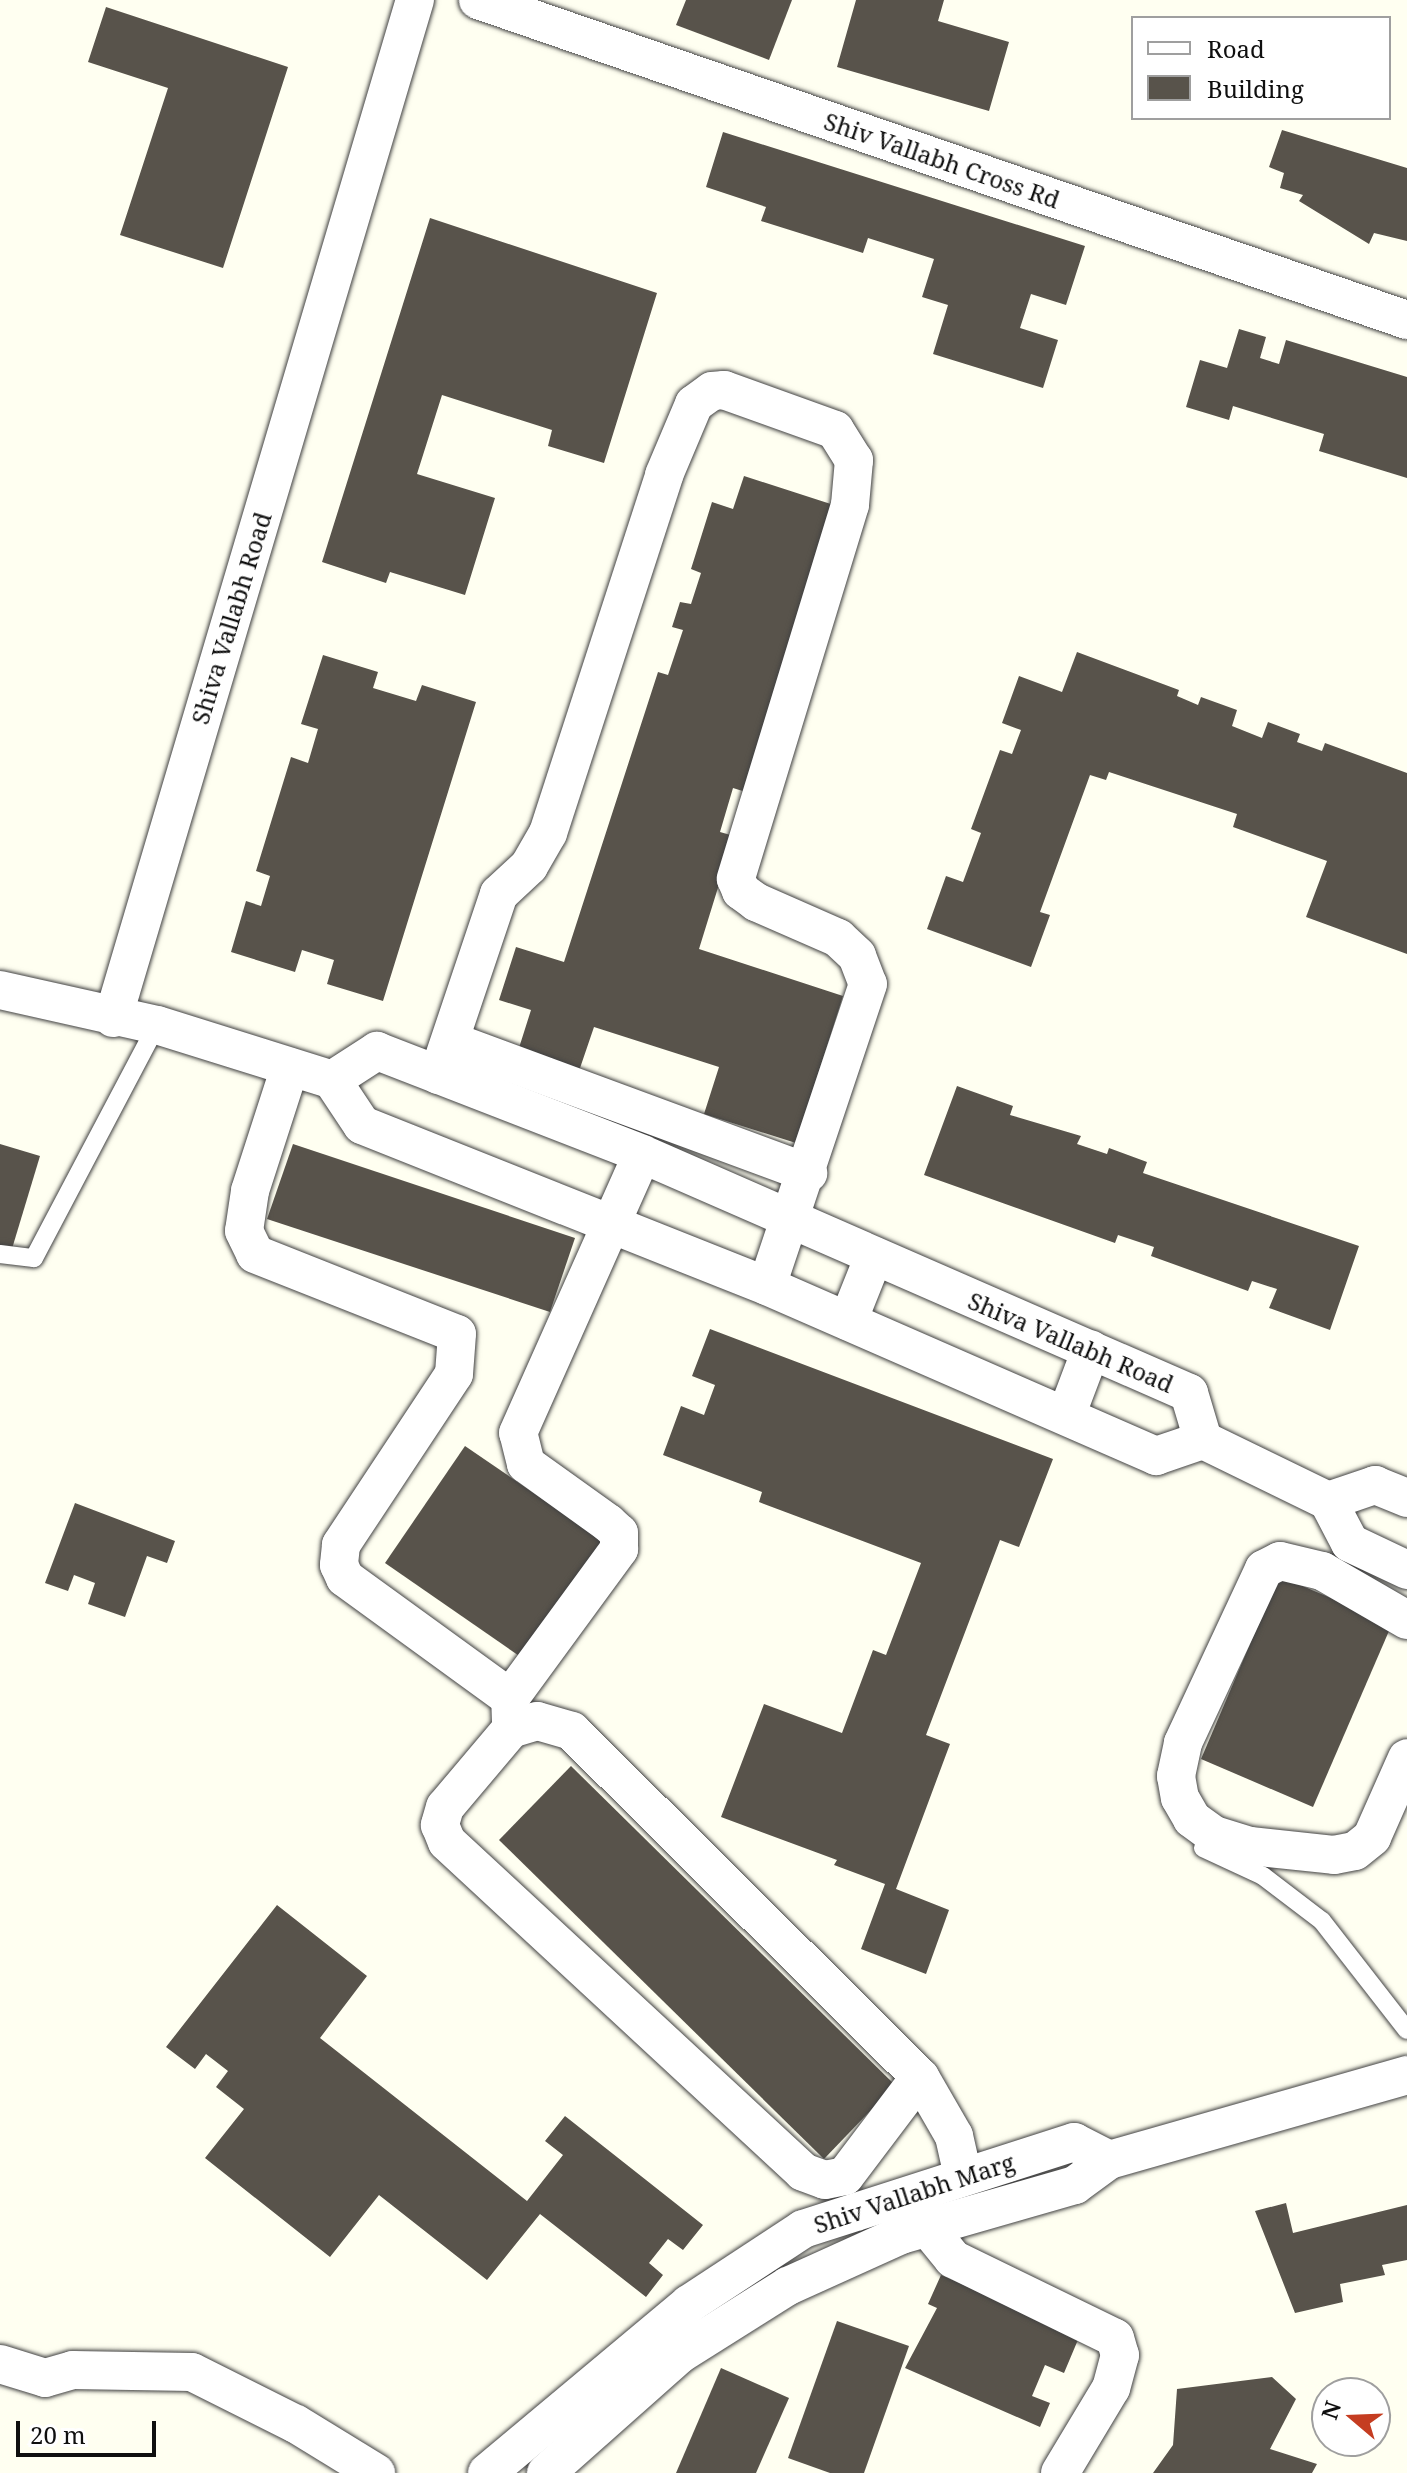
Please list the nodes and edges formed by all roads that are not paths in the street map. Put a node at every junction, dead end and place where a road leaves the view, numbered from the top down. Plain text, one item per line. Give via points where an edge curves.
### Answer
1 (415, 0) edge
2 (478, 0) edge
3 (1407, 320) edge
4 (0, 990) edge
5 (113, 1018) junction
6 (157, 1025) junction
7 (445, 1058) junction
8 (290, 1067) junction
9 (332, 1080) junction
10 (642, 1154) junction
11 (808, 1173) junction
12 (793, 1221) junction
13 (614, 1226) junction
14 (0, 1254) edge
15 (874, 1256) junction
16 (767, 1286) junction
17 (848, 1321) junction
18 (1091, 1350) junction
19 (1066, 1416) junction
20 (1203, 1440) junction
21 (1407, 1498) edge
22 (1328, 1501) junction
23 (1407, 1570) edge
24 (1407, 1620) edge
25 (510, 1713) junction
26 (1407, 1758) edge
27 (1203, 1848) dead end
28 (1407, 2030) edge
29 (1407, 2075) edge
30 (920, 2077) junction
31 (1109, 2160) junction
32 (963, 2176) junction
33 (927, 2227) junction
34 (0, 2364) edge
35 (376, 2473) edge
36 (487, 2473) edge
37 (546, 2473) edge
38 (1060, 2473) edge

1 - 5 street, Shiva Vallabh Road
2 - 3 street, Shiv Vallabh Cross Rd
4 - 5 street
5 - 6 street
6 - 8 street
6 - 14 lane via 34,1258
7 - 9 street, Shiva Vallabh Road via 377,1051
7 - 10 street, Shiva Vallabh Road
7 - 11 street
7 - 11 street via 499,894 529,866 548,833 664,475 694,404 712,391 724,390 835,430 854,460 850,505 736,879 741,891 756,902 838,938 857,956 868,984
8 - 9 street
8 - 25 street via 250,1191 244,1231 255,1254 457,1334 454,1374 341,1545 339,1565 345,1578
9 - 13 street via 362,1125
10 - 12 street, Shiva Vallabh Road
10 - 13 street
11 - 12 street
12 - 15 street, Shiva Vallabh Road
12 - 16 street
13 - 16 street
13 - 25 street via 518,1433 526,1464 619,1533 619,1549
15 - 17 street
15 - 18 street, Shiva Vallabh Road
16 - 17 street
17 - 19 street
18 - 19 street
18 - 20 street, Shiva Vallabh Road via 1189,1393
19 - 20 street via 1156,1456
20 - 22 street
21 - 22 street via 1375,1485
22 - 23 street via 1350,1543
24 - 26 street via 1322,1571 1280,1561 1264,1569 1183,1743 1176,1776 1192,1819 1214,1835 1250,1846 1334,1855 1355,1851 1372,1837
25 - 30 street via 572,1731
25 - 30 street via 445,1807 440,1825 447,1842 786,2158 825,2180 845,2176
27 - 28 lane via 1263,1876 1322,1921
29 - 31 street
30 - 32 street via 954,2136
31 - 32 street, Shiv Vallabh Marg via 1074,2142
31 - 33 street via 1075,2185
32 - 36 street, Shiv Vallabh Marg via 803,2229 689,2304
33 - 37 street via 788,2286 680,2354
33 - 38 street via 953,2259 1115,2338 1120,2355 1111,2388
34 - 35 street via 45,2378 73,2370 192,2372 296,2424

